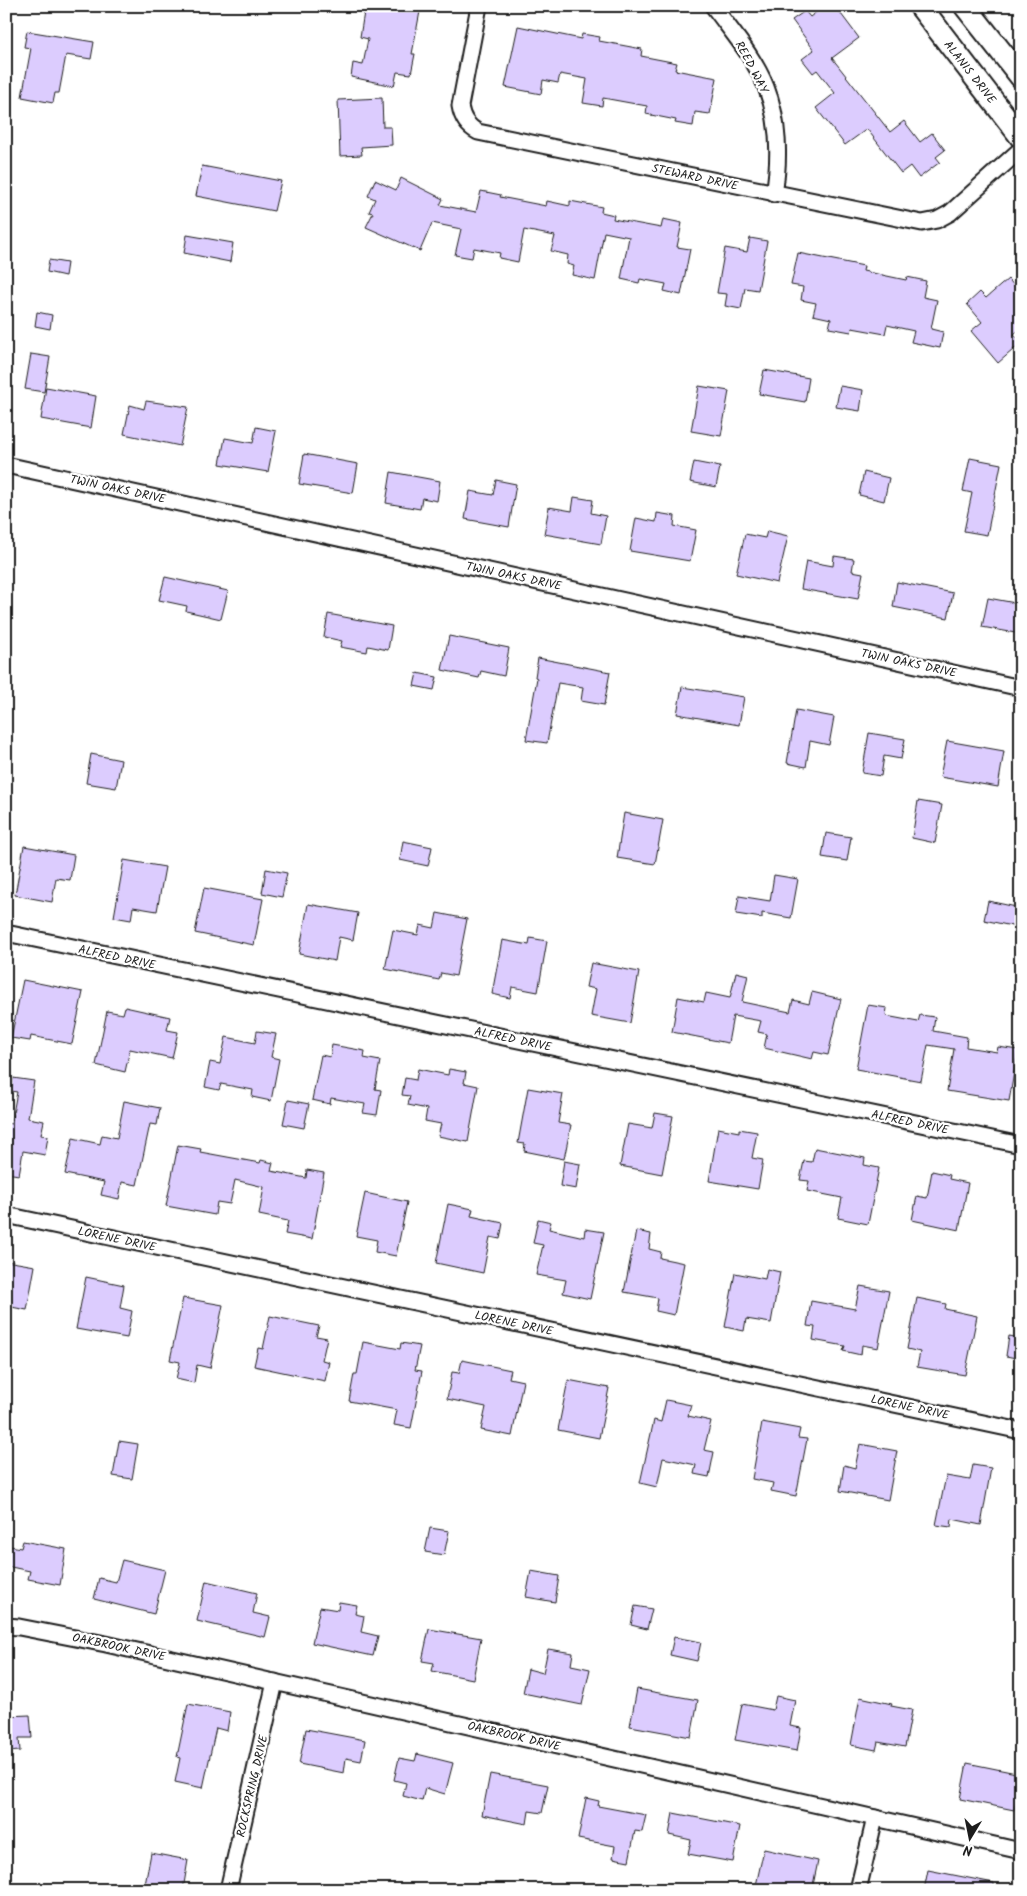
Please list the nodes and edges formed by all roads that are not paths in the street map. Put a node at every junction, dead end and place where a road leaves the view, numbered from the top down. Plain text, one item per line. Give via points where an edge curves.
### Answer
1 (479, 6) edge
2 (713, 6) edge
3 (920, 6) edge
4 (966, 6) edge
5 (1021, 77) edge
6 (1021, 137) edge
7 (1021, 149) edge
8 (774, 194) junction
9 (6, 465) edge
10 (1021, 688) edge
11 (6, 934) edge
12 (1021, 1146) edge
13 (6, 1215) edge
14 (1021, 1431) edge
15 (6, 1626) edge
16 (276, 1682) junction
17 (875, 1818) junction
18 (1021, 1851) edge
19 (228, 1890) edge
20 (858, 1890) edge

1 - 8 street, STEWARD DRIVE via 460,106 470,128
2 - 8 street, REED WAY via 745,48 766,87 776,130
3 - 6 main road, ALANIS DRIVE
4 - 5 main road
7 - 8 street, STEWARD DRIVE via 950,214 929,222
9 - 10 street, TWIN OAKS DRIVE
11 - 12 street, ALFRED DRIVE
13 - 14 street, LORENE DRIVE
15 - 16 street, OAKBROOK DRIVE via 98,1642
16 - 17 street, OAKBROOK DRIVE
16 - 19 street, ROCKSPRING DRIVE
17 - 18 street, OAKBROOK DRIVE
17 - 20 street

